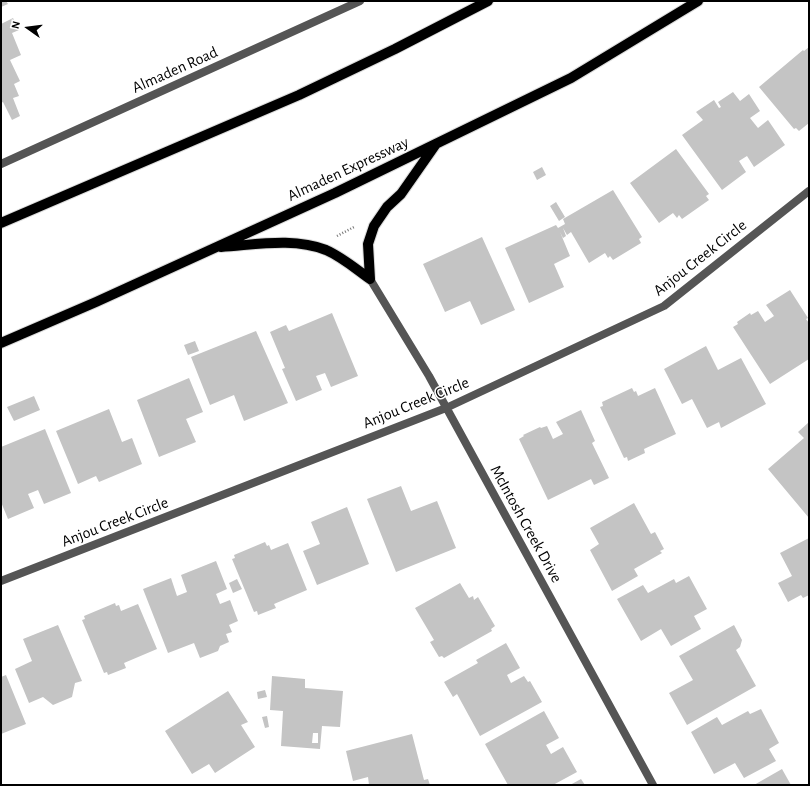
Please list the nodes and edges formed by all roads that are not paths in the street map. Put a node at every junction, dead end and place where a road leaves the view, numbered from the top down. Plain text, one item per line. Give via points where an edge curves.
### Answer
1 (360, 1) edge
2 (488, 1) edge
3 (698, 1) edge
4 (437, 143) junction
5 (1, 164) edge
6 (809, 191) edge
7 (1, 223) edge
8 (215, 248) junction
9 (370, 279) junction
10 (1, 344) edge
11 (446, 408) junction
12 (1, 581) edge
13 (653, 785) edge

1 - 5 street, Almaden Road
2 - 7 main road via 299,95
3 - 4 main road, Almaden Expressway via 571,78
4 - 8 main road, Almaden Expressway
4 - 9 main road via 401,194 386,207 374,226 368,244
6 - 11 street, Anjou Creek Circle via 664,306
8 - 9 main road via 306,244 344,260
8 - 10 main road, Almaden Expressway
9 - 11 street, McIntosh Creek Drive
11 - 12 street, Anjou Creek Circle
11 - 13 street, McIntosh Creek Drive

